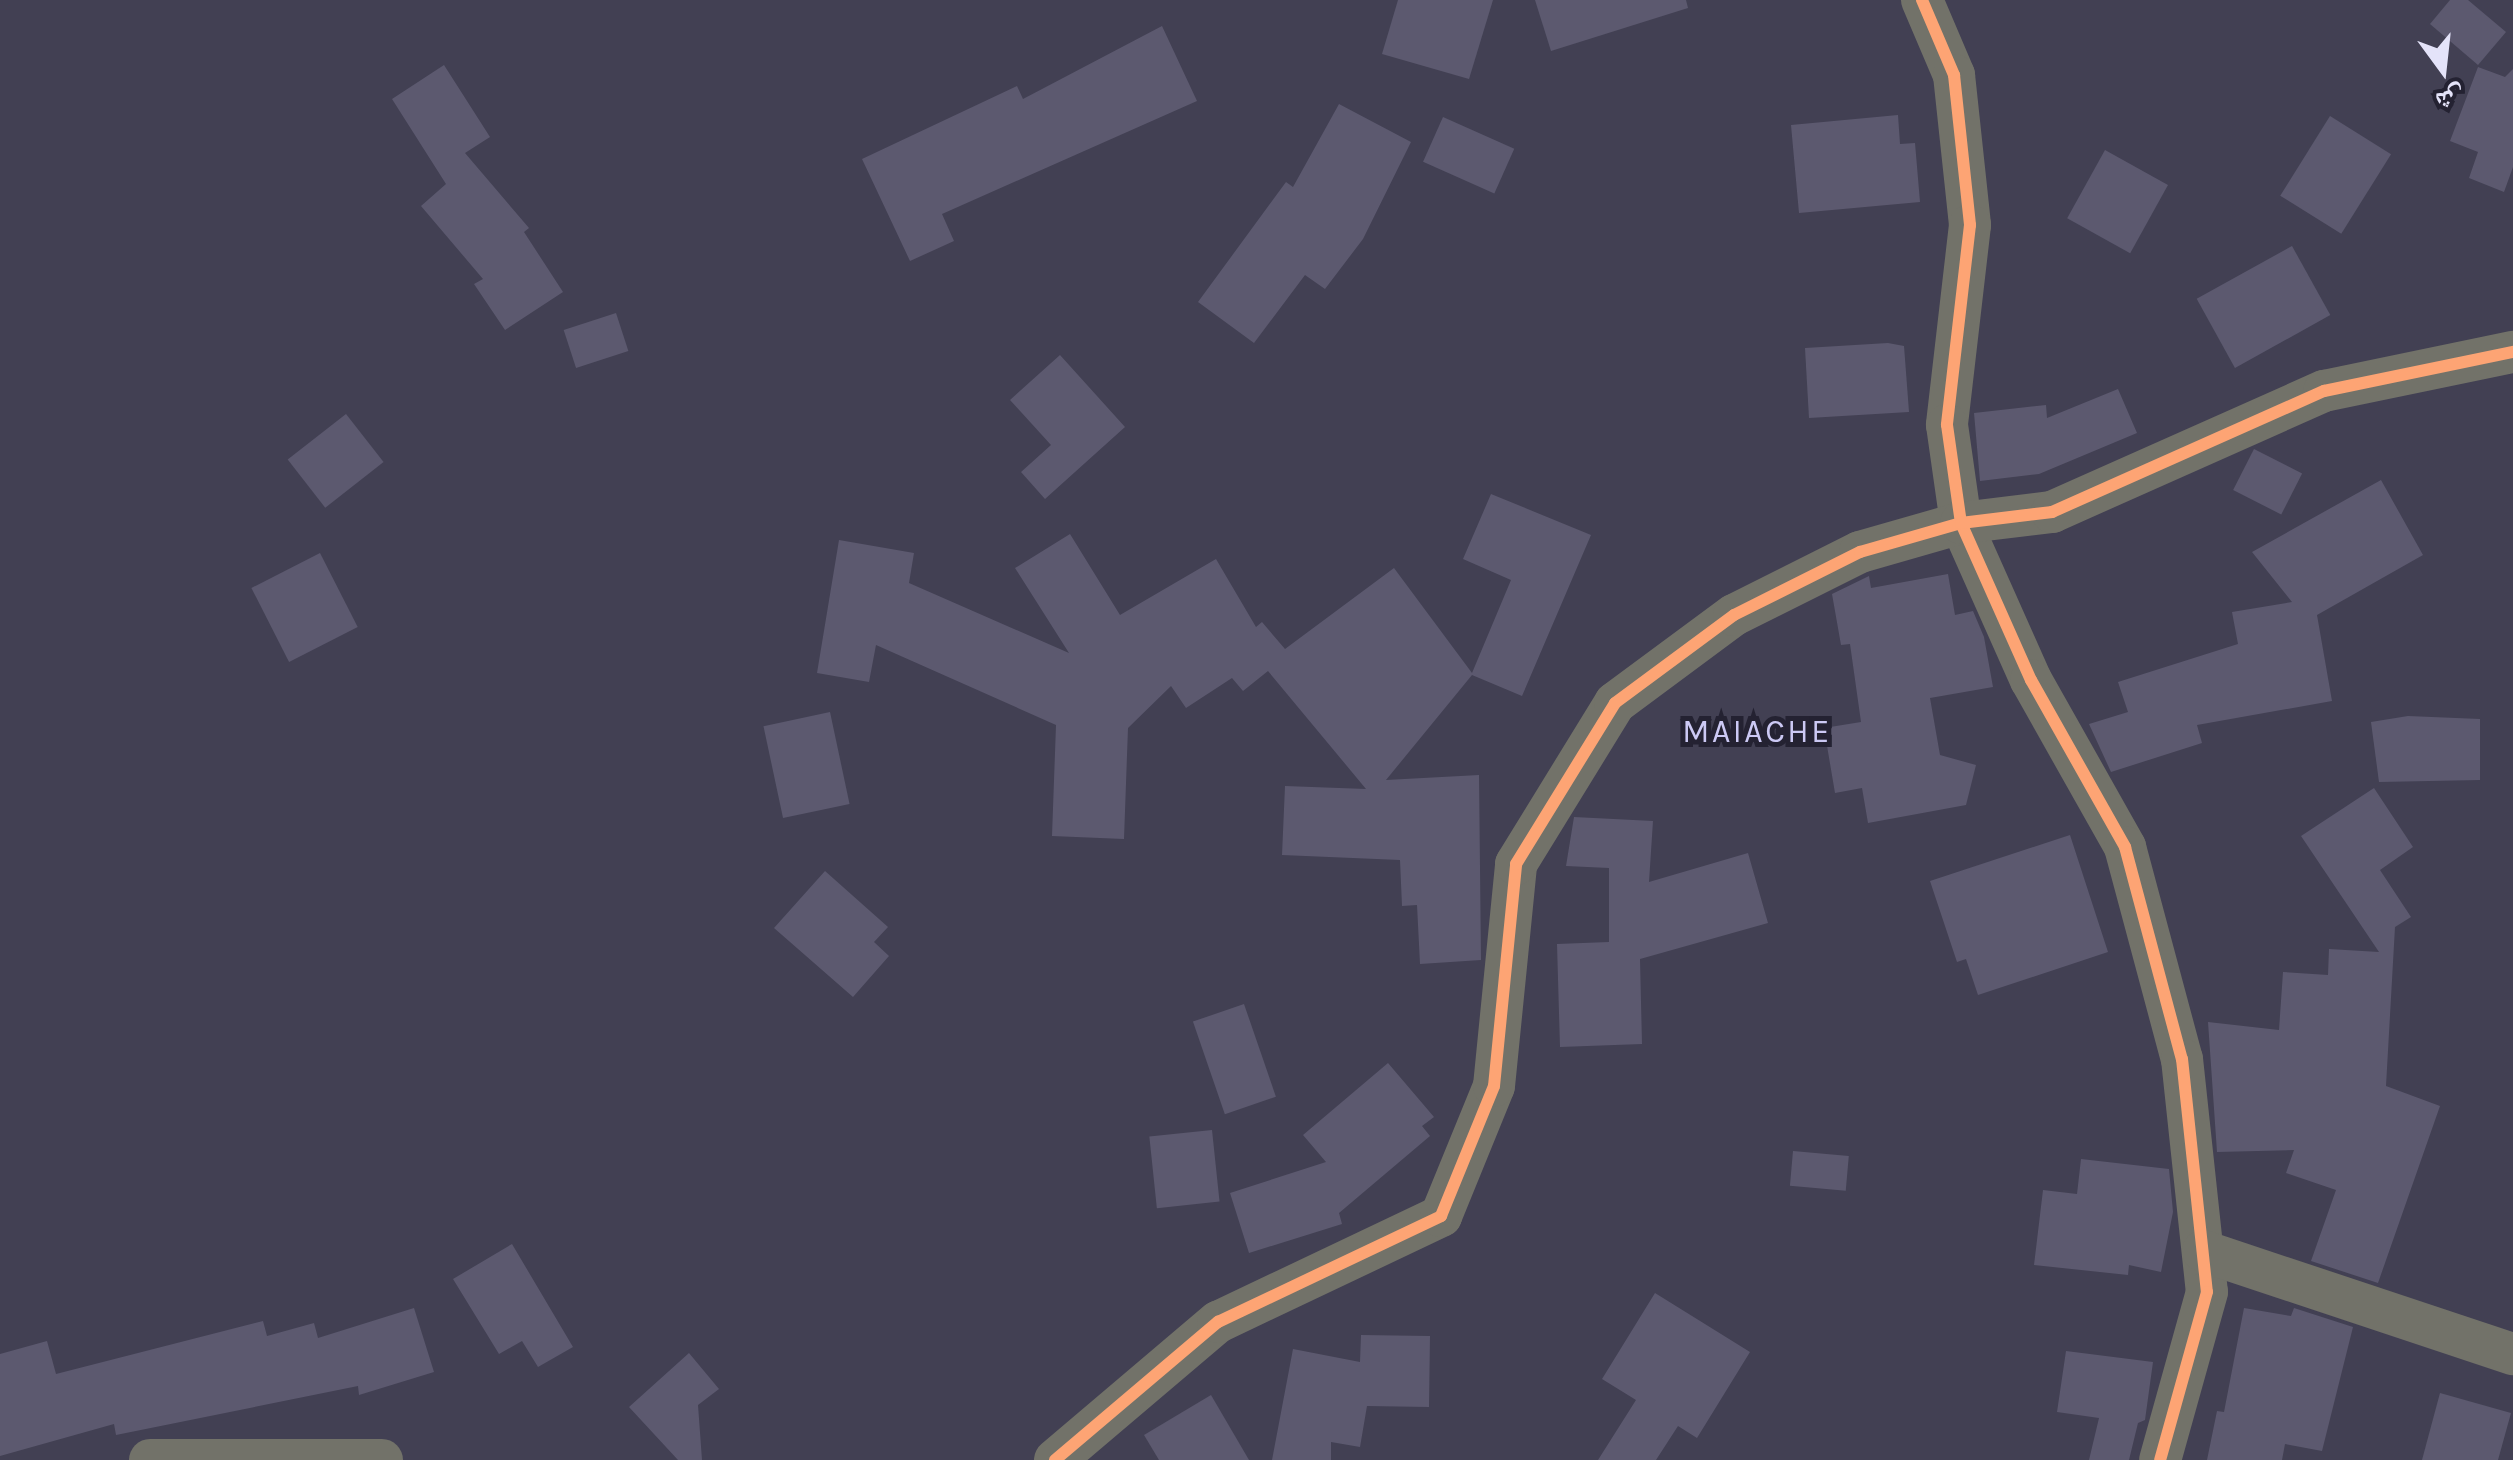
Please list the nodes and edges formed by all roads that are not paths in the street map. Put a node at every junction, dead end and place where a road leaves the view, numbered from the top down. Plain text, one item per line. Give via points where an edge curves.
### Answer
1 (1922, 0) edge
2 (2513, 352) edge
3 (1962, 523) junction
4 (2202, 1251) junction
5 (2513, 1354) edge
6 (150, 1460) edge
7 (382, 1460) edge
8 (1055, 1460) edge
9 (2160, 1460) edge

1 - 3 street via 1954,75 1970,224 1947,425
2 - 3 street via 2324,392 2052,512
3 - 4 street via 2031,680 2125,846 2182,1058
3 - 8 street via 1860,552 1734,615 1615,704 1516,864 1494,1086 1440,1216 1218,1322
4 - 5 street
4 - 9 street via 2207,1292
6 - 7 street

